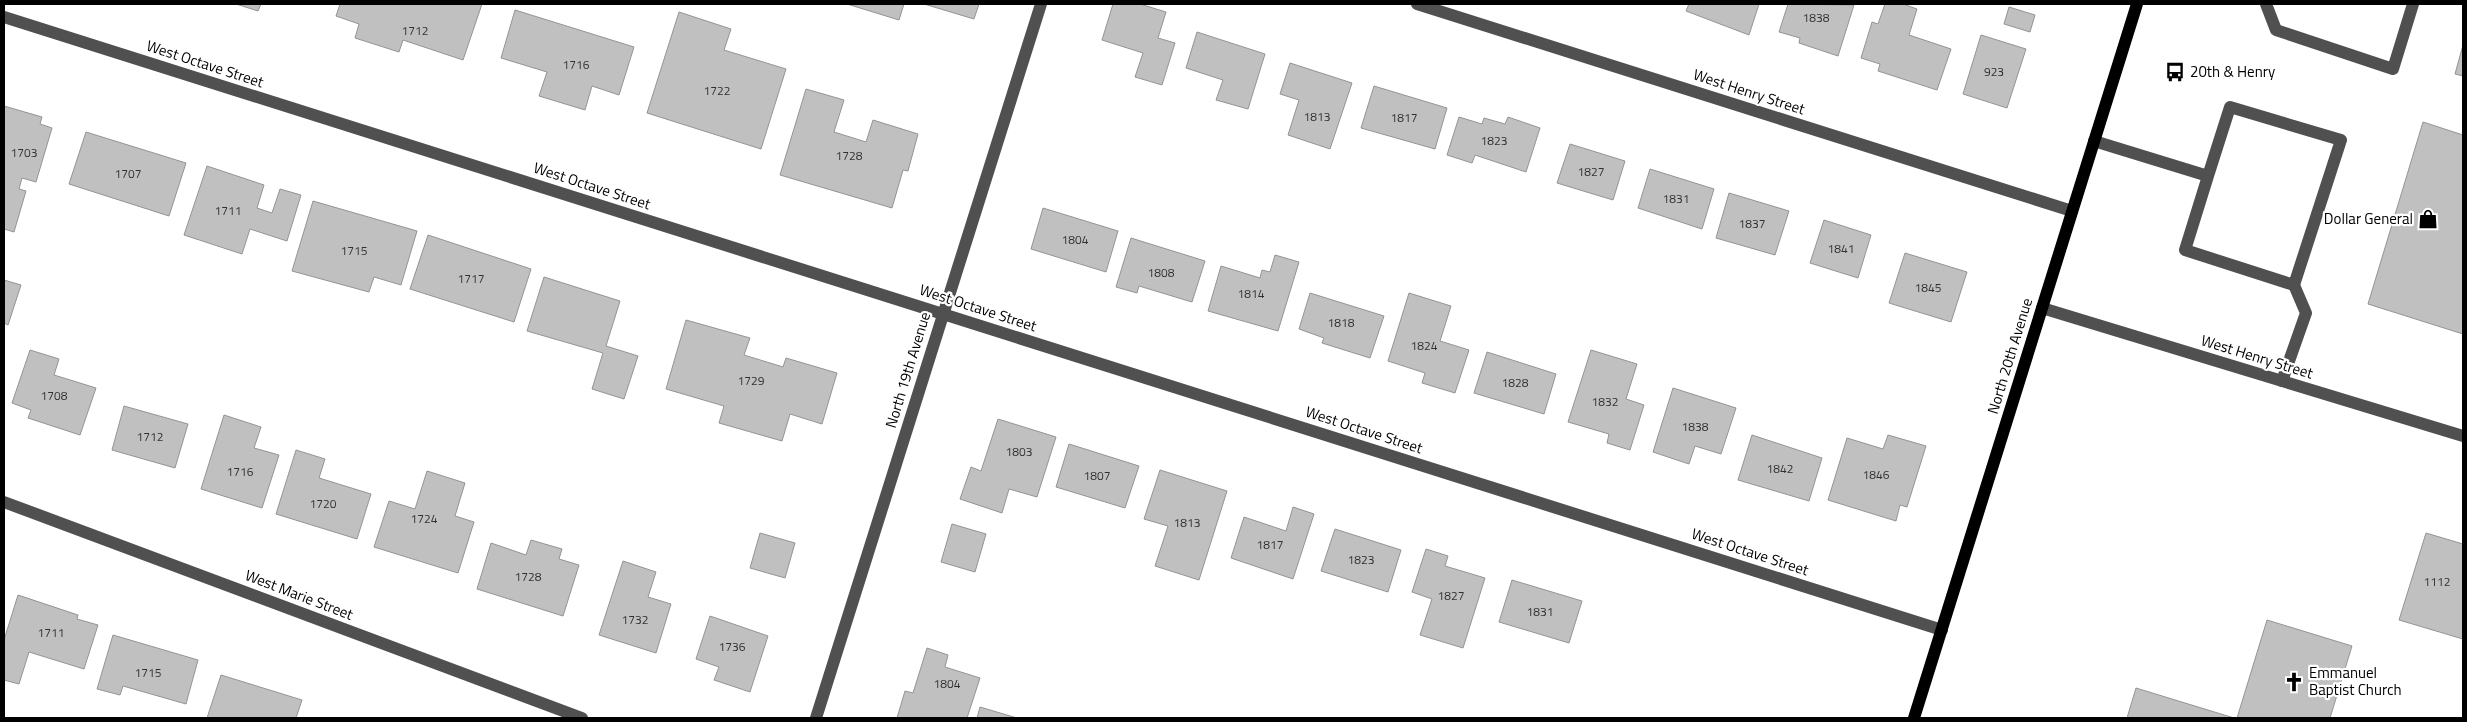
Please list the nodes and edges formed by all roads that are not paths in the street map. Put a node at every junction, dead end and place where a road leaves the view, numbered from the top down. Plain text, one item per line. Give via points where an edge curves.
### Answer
1 (1041, 4) edge
2 (1417, 4) edge
3 (2137, 4) edge
4 (2266, 4) edge
5 (2413, 4) edge
6 (4, 18) edge
7 (2094, 141) junction
8 (2208, 176) junction
9 (2072, 211) junction
10 (2294, 285) junction
11 (2042, 308) junction
12 (943, 314) junction
13 (2282, 381) junction
14 (2463, 436) edge
15 (4, 502) edge
16 (1942, 630) junction
17 (582, 718) edge
18 (816, 718) edge
19 (1914, 718) edge

1 - 12 street, North 19th Avenue
2 - 9 street, West Henry Street
3 - 7 main road, North 20th Avenue
4 - 5 street via 2276,30 2393,69
6 - 12 street, West Octave Street
7 - 8 street
7 - 9 main road, North 20th Avenue
8 - 10 street via 2185,250
8 - 10 street via 2230,107 2340,140
9 - 11 main road, North 20th Avenue
10 - 13 street via 2306,313
11 - 13 street, West Henry Street
11 - 16 main road, North 20th Avenue
12 - 16 street, West Octave Street
12 - 18 street, North 19th Avenue
13 - 14 street, West Henry Street
15 - 17 street, West Marie Street
16 - 19 main road, North 20th Avenue

